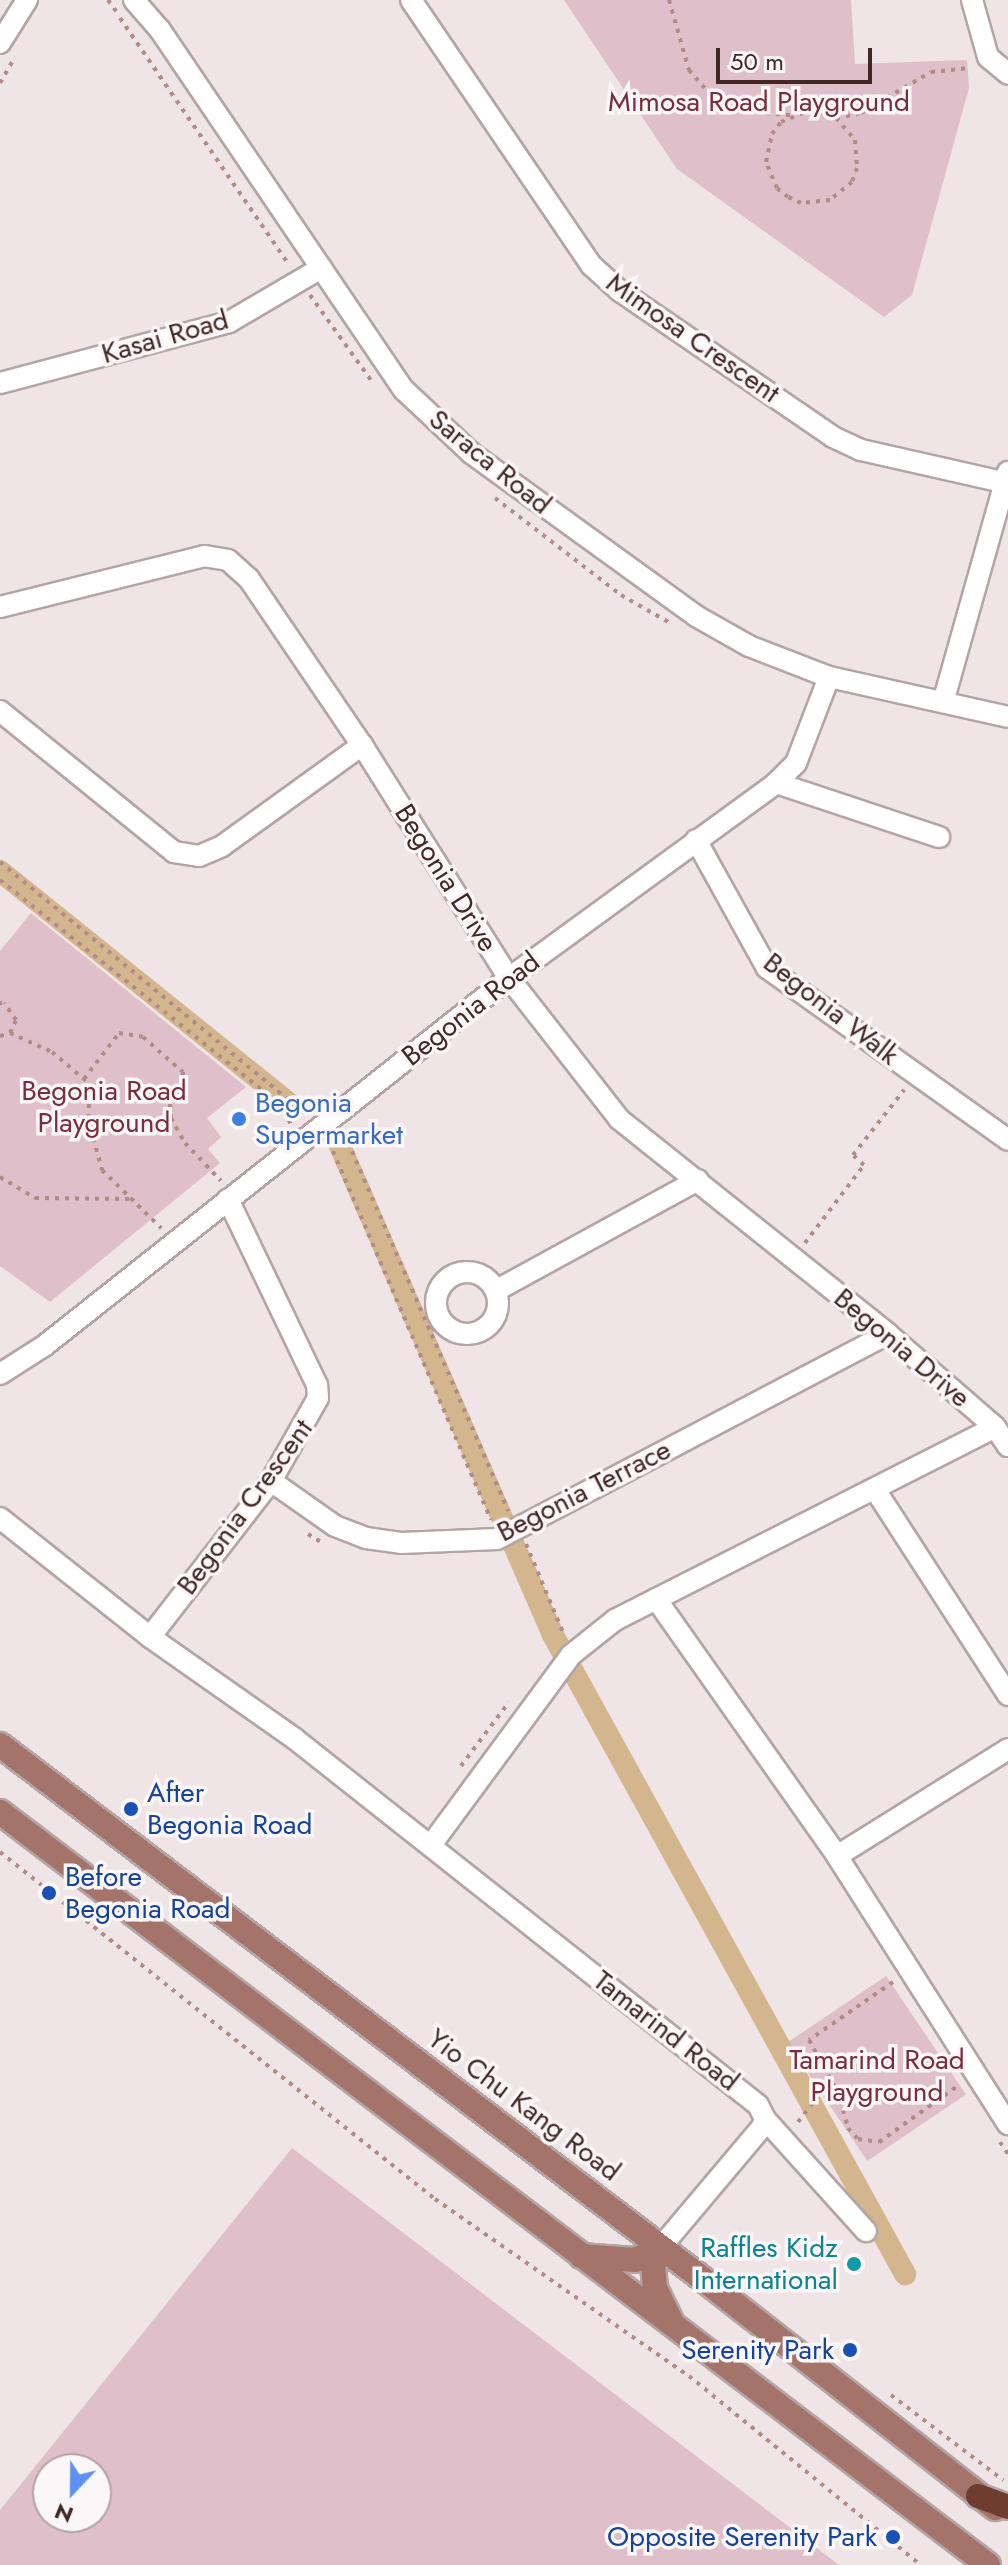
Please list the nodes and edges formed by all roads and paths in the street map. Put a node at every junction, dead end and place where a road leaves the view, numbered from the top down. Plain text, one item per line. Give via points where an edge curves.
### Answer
1 (27, 0) edge
2 (108, 0) edge
3 (134, 0) edge
4 (411, 0) edge
5 (669, 0) edge
6 (972, 0) edge
7 (0, 43) edge
8 (1005, 72) edge
9 (794, 115) junction
10 (836, 118) junction
11 (321, 268) junction
12 (300, 281) junction
13 (0, 383) edge
14 (379, 390) dead end
15 (1007, 479) edge
16 (489, 493) dead end
17 (0, 607) edge
18 (680, 629) dead end
19 (829, 677) junction
20 (944, 699) junction
21 (0, 711) edge
22 (1008, 717) edge
23 (362, 745) junction
24 (776, 783) junction
25 (939, 837) dead end
26 (696, 840) junction
27 (0, 862) edge
28 (0, 880) edge
29 (509, 978) junction
30 (1, 1004) edge
31 (10, 1033) junction
32 (0, 1036) edge
33 (84, 1079) junction
34 (908, 1085) dead end
35 (325, 1122) junction
36 (1008, 1140) edge
37 (301, 1141) junction
38 (0, 1177) edge
39 (698, 1180) junction
40 (226, 1191) junction
41 (134, 1200) junction
42 (163, 1230) dead end
43 (801, 1248) dead end
44 (497, 1290) junction
45 (439, 1327) junction
46 (888, 1334) junction
47 (0, 1374) edge
48 (995, 1427) junction
49 (1008, 1446) edge
50 (271, 1481) junction
51 (876, 1491) junction
52 (0, 1518) edge
53 (499, 1525) junction
54 (526, 1552) dead end
55 (656, 1599) junction
56 (150, 1637) junction
57 (568, 1646) junction
58 (1008, 1695) edge
59 (0, 1745) edge
60 (1008, 1749) edge
61 (0, 1812) edge
62 (431, 1845) junction
63 (0, 1852) edge
64 (837, 1856) junction
65 (893, 1982) dead end
66 (830, 2081) junction
67 (961, 2084) dead end
68 (765, 2119) junction
69 (798, 2122) dead end
70 (1008, 2124) edge
71 (866, 2231) dead end
72 (660, 2248) junction
73 (575, 2254) junction
74 (683, 2337) junction
75 (891, 2395) dead end
76 (1008, 2484) edge
77 (978, 2496) junction
78 (1008, 2507) edge
79 (1008, 2517) edge
80 (921, 2565) edge
81 (988, 2565) edge

1 - 7 street
2 - 12 path
3 - 11 street, Saraca Road via 160,30
4 - 15 street, Mimosa Crescent via 591,265 620,291 833,437 861,450
5 - 9 path via 689,70 707,91 766,113
6 - 8 street via 988,57
8 - 10 path via 931,72 861,113
9 - 10 path via 822,112
9 - 10 path via 772,134 766,162 777,188 801,203 830,200 852,182 855,140
11 - 12 street, Kasai Road
11 - 19 street, Saraca Road via 404,390 471,453 696,616 749,646
12 - 13 street, Kasai Road via 229,322
12 - 14 path
15 - 20 street
16 - 18 path via 621,595
17 - 23 street, Begonia Drive via 204,556 228,560 249,579
19 - 20 street, Saraca Road
19 - 24 street, Begonia Road via 796,763
20 - 22 street, Saraca Road
21 - 23 street via 174,852 199,856 222,846
23 - 29 street, Begonia Drive
24 - 25 street
24 - 26 street, Begonia Road
26 - 29 street, Begonia Road
26 - 36 street, Begonia Walk via 767,968
27 - 35 path
28 - 37 path via 278,1103
29 - 35 street, Begonia Road
29 - 39 street, Begonia Drive via 619,1119
30 - 31 path via 16,1020
31 - 32 path
31 - 33 path via 52,1052
33 - 40 path via 119,1033 143,1037 183,1072 170,1104 171,1118
33 - 41 path via 90,1084 88,1119 102,1170
34 - 43 path via 853,1155 864,1165
35 - 37 street, Begonia Road
35 - 45 path
35 - 53 path
37 - 40 street, Begonia Road
38 - 41 path via 35,1198
39 - 44 street
39 - 46 street, Begonia Drive
40 - 47 street, Begonia Road via 44,1346
40 - 50 street, Begonia Crescent via 317,1385 315,1409
41 - 42 path
44 - 45 street via 497,1315 480,1333
44 - 45 street via 479,1273 454,1273 437,1290
45 - 53 path
46 - 48 street, Begonia Drive
46 - 53 street, Begonia Terrace
48 - 49 street
48 - 51 street
50 - 53 street, Begonia Terrace via 335,1526 366,1538 401,1543
50 - 56 street, Begonia Crescent
51 - 55 street
51 - 58 street
52 - 56 street
54 - 57 path
55 - 57 street
55 - 64 street
56 - 62 street, Tamarind Road via 295,1739
57 - 62 street via 557,1672
59 - 72 main road, Yio Chu Kang Road
60 - 64 street
61 - 73 main road
62 - 68 street, Tamarind Road via 758,2105
63 - 80 path via 435,2199 689,2376
64 - 70 street
65 - 66 path via 809,2040
66 - 67 path via 848,2128 868,2143 879,2142
66 - 69 path
68 - 71 street, Tamarind Road
68 - 72 street via 729,2170
72 - 73 main road via 635,2260 600,2261
72 - 74 main road via 653,2262 659,2304
72 - 77 main road, Yio Chu Kang Road
73 - 74 main road
74 - 81 main road
75 - 76 path
77 - 78 highway
77 - 79 main road, Yio Chu Kang Road

